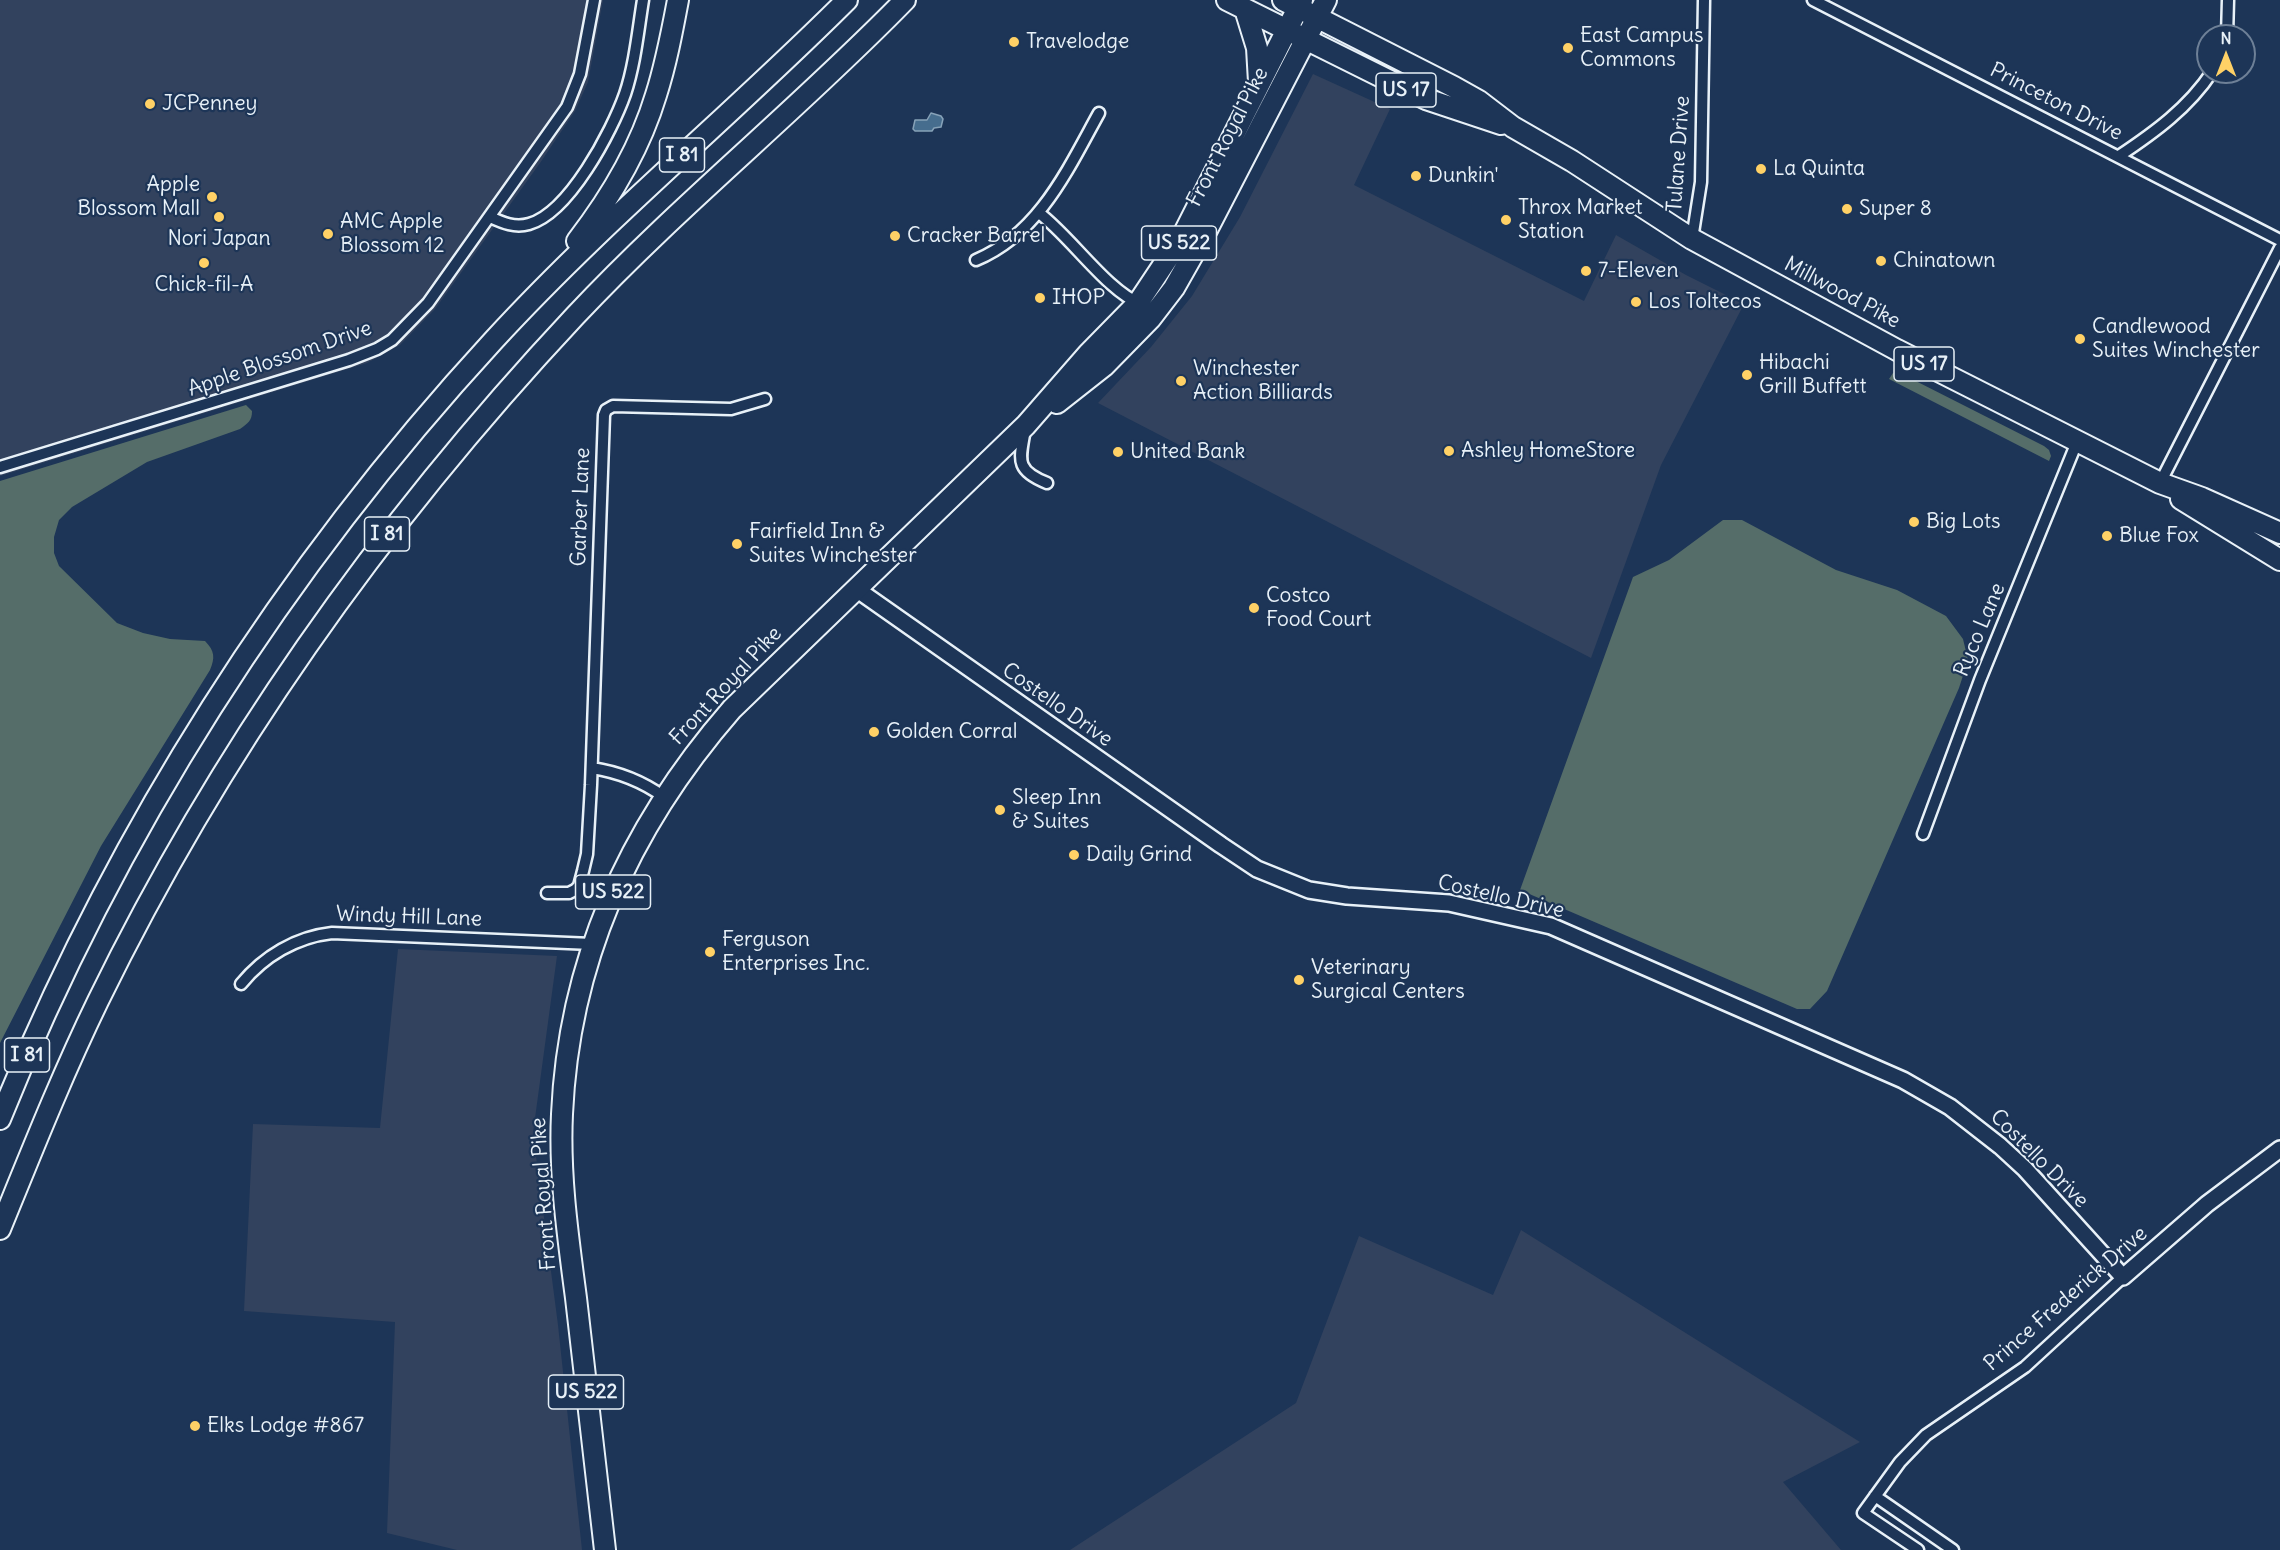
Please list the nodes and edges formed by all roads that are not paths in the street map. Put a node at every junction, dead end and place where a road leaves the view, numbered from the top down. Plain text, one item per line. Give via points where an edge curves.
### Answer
1 (594, 0) edge
2 (643, 0) edge
3 (678, 0) edge
4 (847, 0) edge
5 (905, 0) edge
6 (1704, 0) edge
7 (1813, 0) edge
8 (2228, 0) edge
9 (1294, 3) edge
10 (1236, 4) edge
11 (1321, 8) edge
12 (2228, 24) edge
13 (1287, 30) junction
14 (1305, 39) junction
15 (1259, 84) junction
16 (2203, 84) edge
17 (1099, 113) dead end
18 (1512, 127) junction
19 (2119, 156) junction
20 (1039, 213) junction
21 (490, 218) junction
22 (1692, 239) junction
23 (2280, 240) edge
24 (2280, 248) edge
25 (976, 260) dead end
26 (1138, 303) junction
27 (1159, 308) junction
28 (520, 312) junction
29 (765, 399) dead end
30 (1026, 425) junction
31 (2077, 442) junction
32 (0, 467) edge
33 (1047, 483) dead end
34 (2160, 483) junction
35 (2280, 534) edge
36 (2280, 560) edge
37 (855, 588) junction
38 (592, 768) junction
39 (663, 797) junction
40 (1923, 834) dead end
41 (547, 893) dead end
42 (592, 944) junction
43 (241, 984) dead end
44 (0, 1119) edge
45 (2280, 1149) edge
46 (0, 1229) edge
47 (2123, 1277) junction
48 (1875, 1496) junction
49 (605, 1550) edge
50 (1918, 1550) edge
51 (1953, 1550) edge

1 - 21 street, Apple Blossom Drive via 574,93
2 - 21 street via 625,94 594,159 558,205 532,223 514,225
3 - 28 highway via 656,97 629,162 586,230
4 - 28 highway, I 81
5 - 46 highway, I 81 via 577,314 488,412 350,584 215,787 139,922 93,1013
6 - 22 street, Tulane Drive via 1701,182
7 - 19 street, Princeton Drive
8 - 12 street
9 - 11 highway, Millwood Pike / US 17
9 - 13 highway, Front Royal Pike
10 - 13 highway, Millwood Pike / US 17
10 - 15 highway, US 522 via 1257,48
11 - 14 highway, Front Royal Pike / US 522
11 - 18 highway, Millwood Pike / US 17 via 1479,101
13 - 14 highway, Millwood Pike / US 17
13 - 15 highway, Front Royal Pike / US 522
14 - 18 highway, Millwood Pike / US 17 via 1426,99
14 - 27 highway, Front Royal Pike / US 522 via 1198,248
15 - 26 highway, Front Royal Pike / US 522 via 1182,237
16 - 19 street via 2173,117
17 - 20 street
18 - 22 highway, Millwood Pike / US 17
19 - 23 street, Princeton Drive
20 - 25 street via 994,252
20 - 26 street via 1115,287
21 - 32 street, Apple Blossom Drive via 428,303 402,332 377,349
22 - 31 highway, Millwood Pike / US 17
24 - 34 street
26 - 27 street
26 - 30 highway, Front Royal Pike / US 522
27 - 30 highway, Front Royal Pike / US 522 via 1104,366
28 - 44 highway, I 81 via 435,406 352,508 289,592 211,710 148,813 104,896
29 - 38 street, Garber Lane via 731,409 613,406 604,414
30 - 33 street via 1021,452 1023,467 1030,476
30 - 37 highway, Front Royal Pike / US 522
31 - 34 highway, Millwood Pike / US 17
31 - 40 street, Ryco Lane via 1980,680
34 - 35 highway, Millwood Pike / US 17
34 - 36 highway, Millwood Pike / US 17 via 2201,513
37 - 39 highway, Front Royal Pike / US 522 via 732,709
37 - 47 street, Costello Drive via 1221,845 1273,876 1319,892 1449,903 1551,926 1914,1086 1969,1121 2013,1158
38 - 39 street via 622,775
38 - 41 street, Garber Lane via 587,854 579,886 569,893
39 - 42 highway, Front Royal Pike / US 522 via 617,882
42 - 43 street, Windy Hill Lane via 332,933 290,945 256,967
42 - 49 highway, Front Royal Pike / US 522 via 568,1051 562,1155
45 - 47 street, Prince Frederick Drive via 2207,1204
47 - 48 street, Prince Frederick Drive via 2025,1367 1926,1435
48 - 50 street, Prince Frederick Drive via 1863,1512
48 - 51 street

